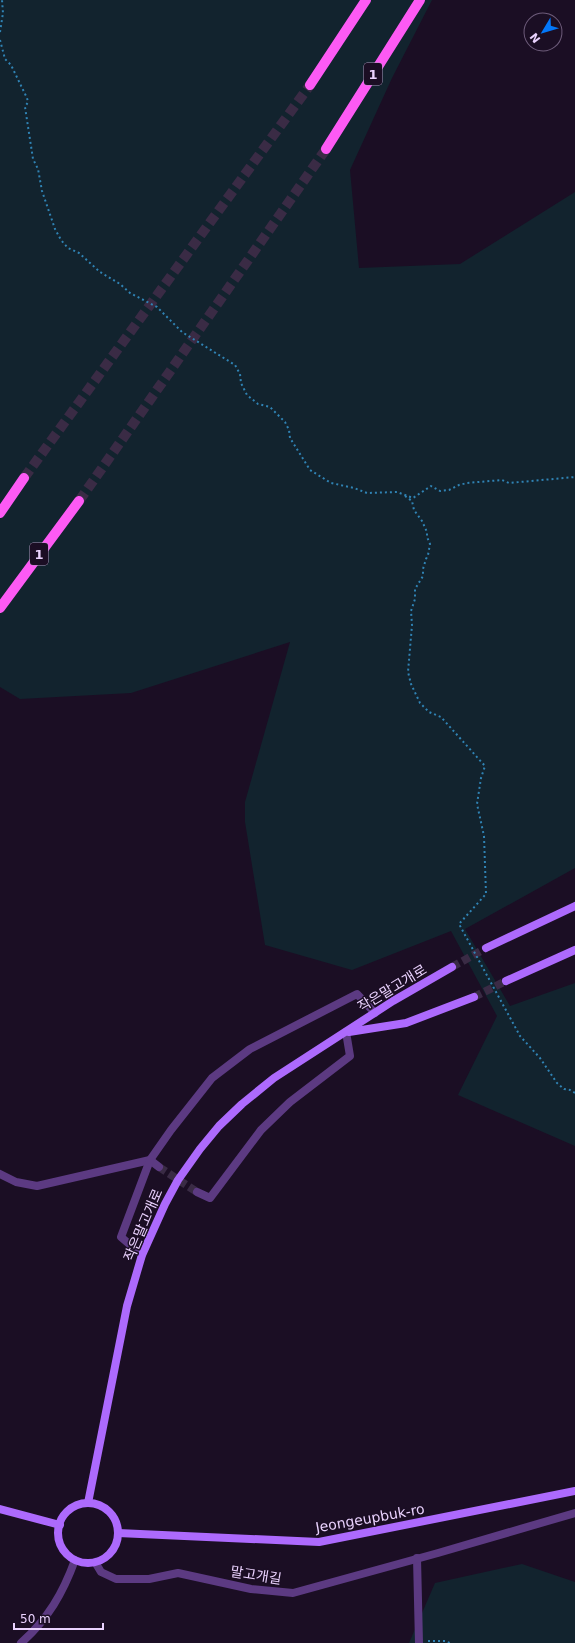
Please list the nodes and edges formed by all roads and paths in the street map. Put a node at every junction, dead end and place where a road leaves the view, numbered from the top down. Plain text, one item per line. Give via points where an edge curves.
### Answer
1 (2, 0) edge
2 (366, 0) edge
3 (420, 0) edge
4 (0, 32) edge
5 (0, 40) edge
6 (310, 85) tunnel mouth
7 (326, 149) tunnel mouth
8 (24, 478) tunnel mouth
9 (575, 478) edge
10 (404, 495) junction
11 (79, 501) tunnel mouth
12 (0, 513) edge
13 (0, 608) edge
14 (575, 906) edge
15 (486, 948) tunnel mouth
16 (575, 950) edge
17 (452, 967) tunnel mouth
18 (506, 982) tunnel mouth
19 (474, 996) tunnel mouth
20 (375, 1013) junction
21 (346, 1032) junction
22 (575, 1093) edge
23 (150, 1160) junction
24 (159, 1167) tunnel mouth
25 (0, 1174) edge
26 (197, 1192) tunnel mouth
27 (142, 1255) junction
28 (575, 1491) edge
29 (88, 1503) junction
30 (0, 1509) edge
31 (575, 1513) edge
32 (60, 1525) junction
33 (118, 1533) junction
34 (417, 1558) junction
35 (75, 1560) junction
36 (95, 1562) junction
37 (419, 1642) edge
38 (22, 1643) edge
39 (450, 1643) edge

1 - 4 path
2 - 6 main road
3 - 7 main road, 1
5 - 10 path via 5,59 12,65 27,98 25,107 33,160 38,169 42,191 55,229 68,248 79,253 130,293 157,308 182,332 235,365 248,395 258,404 270,407 285,422 290,438 310,470 331,483 367,493 392,492
8 - 12 main road
9 - 10 path via 466,483 440,491 431,486 413,498
10 - 22 path via 412,502 430,544 423,576 415,589 411,611 408,672 411,684 420,704 429,712 441,717 486,766 481,778 477,804 484,836 486,894 459,924 520,1036 557,1082 564,1089
11 - 13 main road, 1
14 - 15 street
16 - 18 street
17 - 20 street, 작은말고개로
19 - 21 street, 작은말고개로 via 406,1023
20 - 21 street, 작은말고개로
20 - 23 street via 356,994 250,1049 212,1078
21 - 26 street via 350,1056 290,1102 260,1130 210,1198
21 - 27 street, 작은말고개로 via 274,1078 219,1126 178,1180
23 - 24 street
23 - 25 street via 37,1186 16,1182
23 - 27 street via 120,1237
27 - 29 street, 작은말고개로 via 127,1306
28 - 33 street, Jeongeupbuk-ro via 319,1542
29 - 32 street via 70,1510
29 - 33 street via 105,1509 112,1515
30 - 32 street
31 - 34 street, 말고개길
32 - 35 street via 61,1545
33 - 36 street via 112,1552
34 - 36 street, 말고개길 via 293,1593 250,1589 178,1573 150,1579 116,1579 101,1572
34 - 37 street
35 - 36 street
35 - 38 street via 65,1586 50,1611
37 - 39 path

